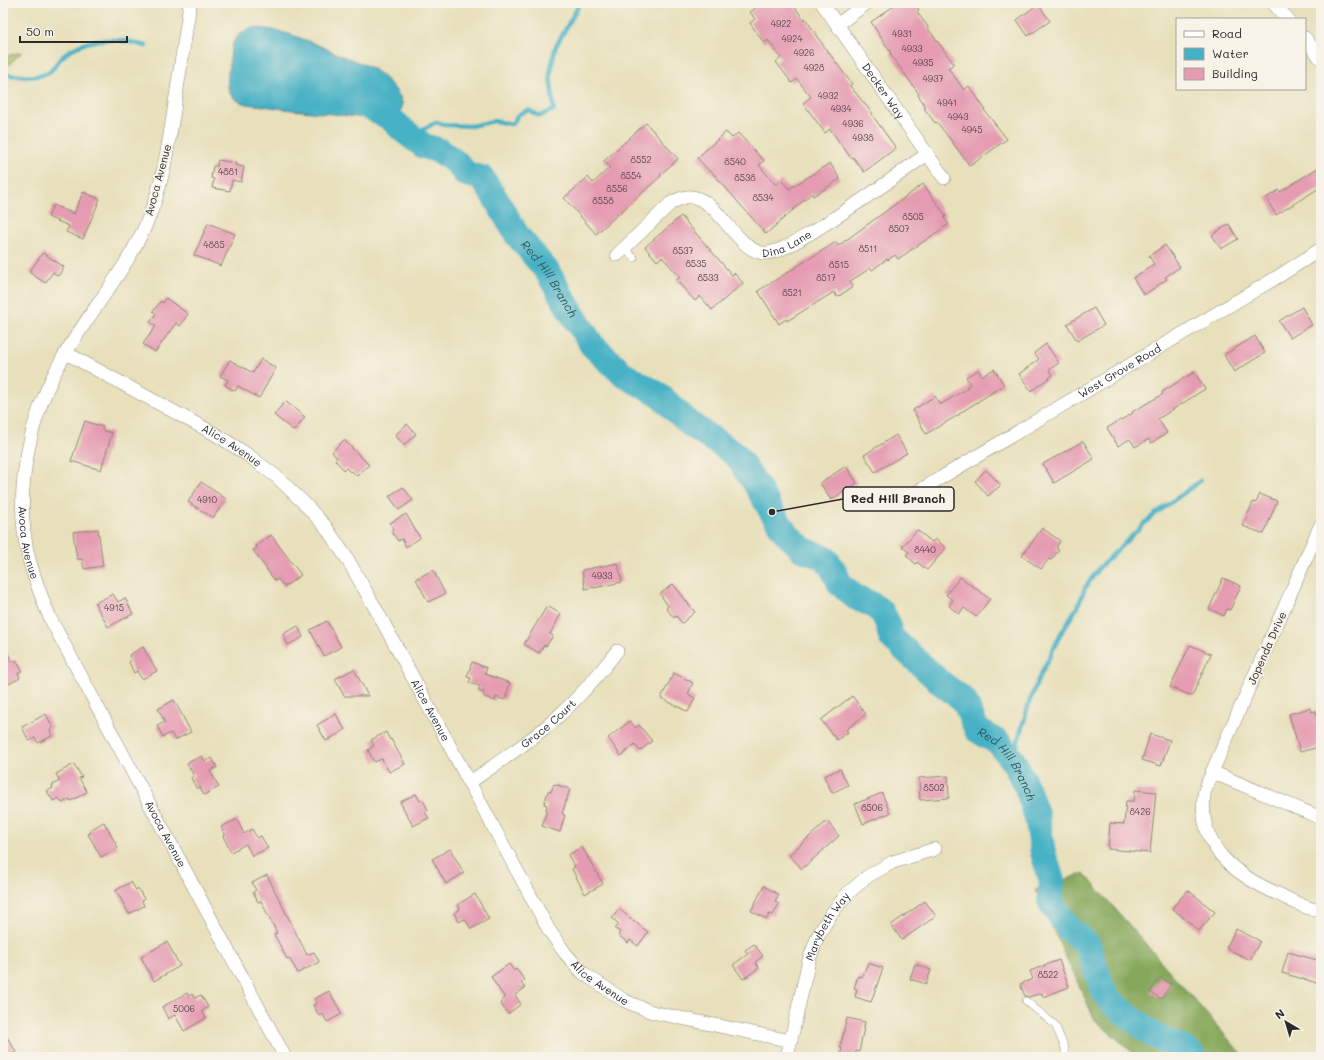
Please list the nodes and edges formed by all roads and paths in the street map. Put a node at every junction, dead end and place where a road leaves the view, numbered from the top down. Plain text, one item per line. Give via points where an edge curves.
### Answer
1 (190, 3) edge
2 (822, 3) edge
3 (867, 3) edge
4 (1273, 3) edge
5 (1287, 18) edge
6 (838, 25) junction
7 (1306, 39) edge
8 (1321, 59) edge
9 (927, 154) junction
10 (944, 178) dead end
11 (1321, 249) edge
12 (620, 251) joint
13 (634, 258) dead end
14 (66, 353) junction
15 (917, 492) dead end
16 (1321, 524) edge
17 (617, 651) dead end
18 (1212, 772) junction
19 (469, 783) junction
20 (1321, 818) edge
21 (935, 849) dead end
22 (1321, 912) edge
23 (1026, 1001) dead end
24 (791, 1041) junction
25 (285, 1057) edge
26 (787, 1057) edge
27 (1065, 1057) edge

1 - 14 street, Avoca Avenue via 163,174 147,222 135,247
2 - 6 street, Decker Way
3 - 6 street
4 - 5 street
6 - 9 street, Decker Way
7 - 8 street
9 - 10 street, Decker Way
9 - 12 street, Dina Lane via 847,211 784,248 766,253 757,252 748,247 701,199 690,196 671,203
11 - 15 street, West Grove Road
12 - 13 lane
14 - 19 street, Alice Avenue via 248,454 304,503 325,526 348,560
14 - 25 street, Avoca Avenue via 49,382 37,414 24,482 24,525 29,558 39,591 50,618
16 - 18 street, Jopenda Drive
17 - 19 street, Grace Court via 596,678 553,722
18 - 20 street
18 - 22 street, Jopenda Drive via 1204,794 1204,814 1207,831 1216,849 1228,863 1262,887 1310,910
19 - 24 street, Alice Avenue via 549,930 583,973 625,1001 652,1012
21 - 24 street, Marybeth Way via 893,862 868,876 847,894 831,914 818,936 809,960
23 - 27 lane via 1055,1025 1065,1048
24 - 26 street, Marybeth Way

